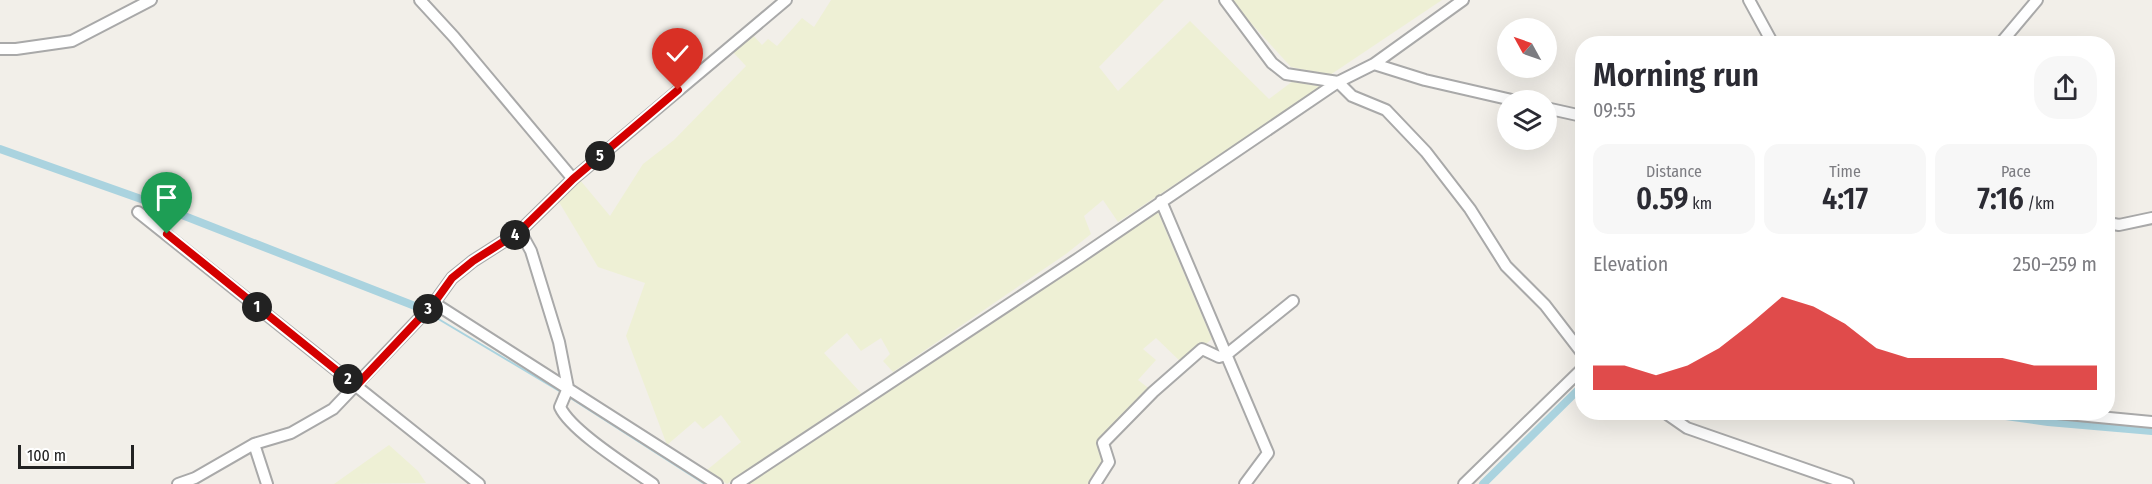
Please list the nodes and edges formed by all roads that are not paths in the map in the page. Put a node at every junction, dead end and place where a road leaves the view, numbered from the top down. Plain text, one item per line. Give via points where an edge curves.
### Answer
1 (151, 0) edge
2 (420, 0) edge
3 (786, 0) edge
4 (1225, 0) edge
5 (1463, 0) edge
6 (1749, 0) edge
7 (2037, 0) edge
8 (1769, 36) edge
9 (2008, 36) edge
10 (0, 49) edge
11 (1374, 64) junction
12 (1338, 82) junction
13 (1497, 97) edge
14 (1557, 110) edge
15 (1575, 114) edge
16 (573, 179) junction
17 (1161, 201) junction
18 (138, 212) dead end
19 (2152, 218) edge
20 (2115, 224) edge
21 (520, 231) junction
22 (1293, 301) dead end
23 (429, 309) junction
24 (1575, 344) edge
25 (1227, 356) junction
26 (1575, 376) edge
27 (356, 386) junction
28 (566, 392) junction
29 (2115, 419) edge
30 (1676, 420) edge
31 (2152, 422) edge
32 (254, 444) junction
33 (178, 484) edge
34 (267, 484) edge
35 (479, 484) edge
36 (653, 484) edge
37 (717, 484) edge
38 (737, 484) edge
39 (1095, 484) edge
40 (1245, 484) edge
41 (1464, 484) edge
42 (1848, 484) edge

1 - 10 street via 72,41
2 - 16 street
3 - 16 street
4 - 12 street via 1272,63 1286,74
5 - 11 street
6 - 8 street
7 - 9 street
11 - 12 street
11 - 13 street
12 - 17 street
12 - 24 street via 1352,96 1386,110 1426,152 1470,209 1506,266 1545,305
14 - 15 street
16 - 21 street
17 - 25 street
17 - 38 street
18 - 27 street
19 - 20 street
21 - 23 street via 452,278
21 - 28 street via 531,252 559,342
22 - 25 street
23 - 27 street
23 - 28 street
25 - 39 street via 1218,357 1202,349 1153,392 1103,443 1109,462
25 - 40 street via 1268,453
26 - 41 street
27 - 32 street via 333,409 291,433
27 - 35 street
28 - 36 street via 560,407 571,422
28 - 37 street
29 - 31 street
30 - 42 street via 1687,428
32 - 33 street
32 - 34 street

